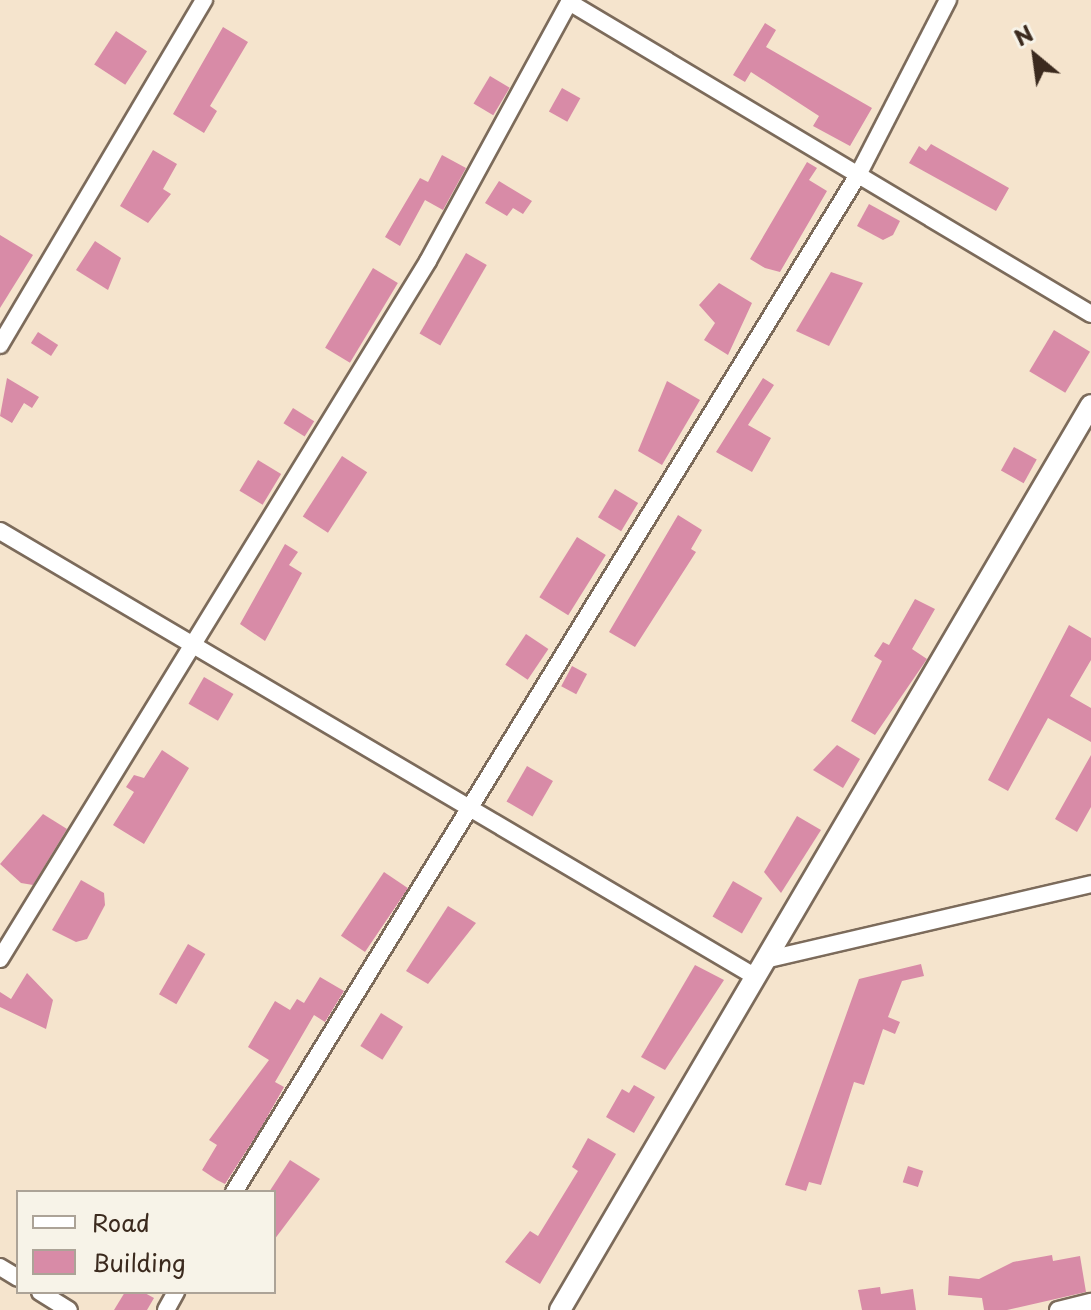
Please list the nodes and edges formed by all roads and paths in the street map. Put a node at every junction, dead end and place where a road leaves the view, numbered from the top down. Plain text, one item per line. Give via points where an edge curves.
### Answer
1 (204, 0) edge
2 (948, 0) edge
3 (858, 175) junction
4 (1091, 314) edge
5 (0, 345) edge
6 (1091, 406) edge
7 (0, 531) edge
8 (192, 649) junction
9 (469, 809) junction
10 (1091, 884) edge
11 (0, 959) edge
12 (761, 968) junction
13 (235, 1190) edge
14 (43, 1294) edge
15 (1091, 1302) edge
16 (69, 1310) edge
17 (560, 1310) edge
18 (1058, 1310) edge

1 - 5 street
2 - 3 street
3 - 4 street
3 - 8 street via 569,2 428,261
3 - 9 street
6 - 12 street
7 - 8 street
8 - 9 street
8 - 11 street
9 - 12 street
9 - 13 street
10 - 12 street
12 - 17 street
14 - 16 street
15 - 18 street

